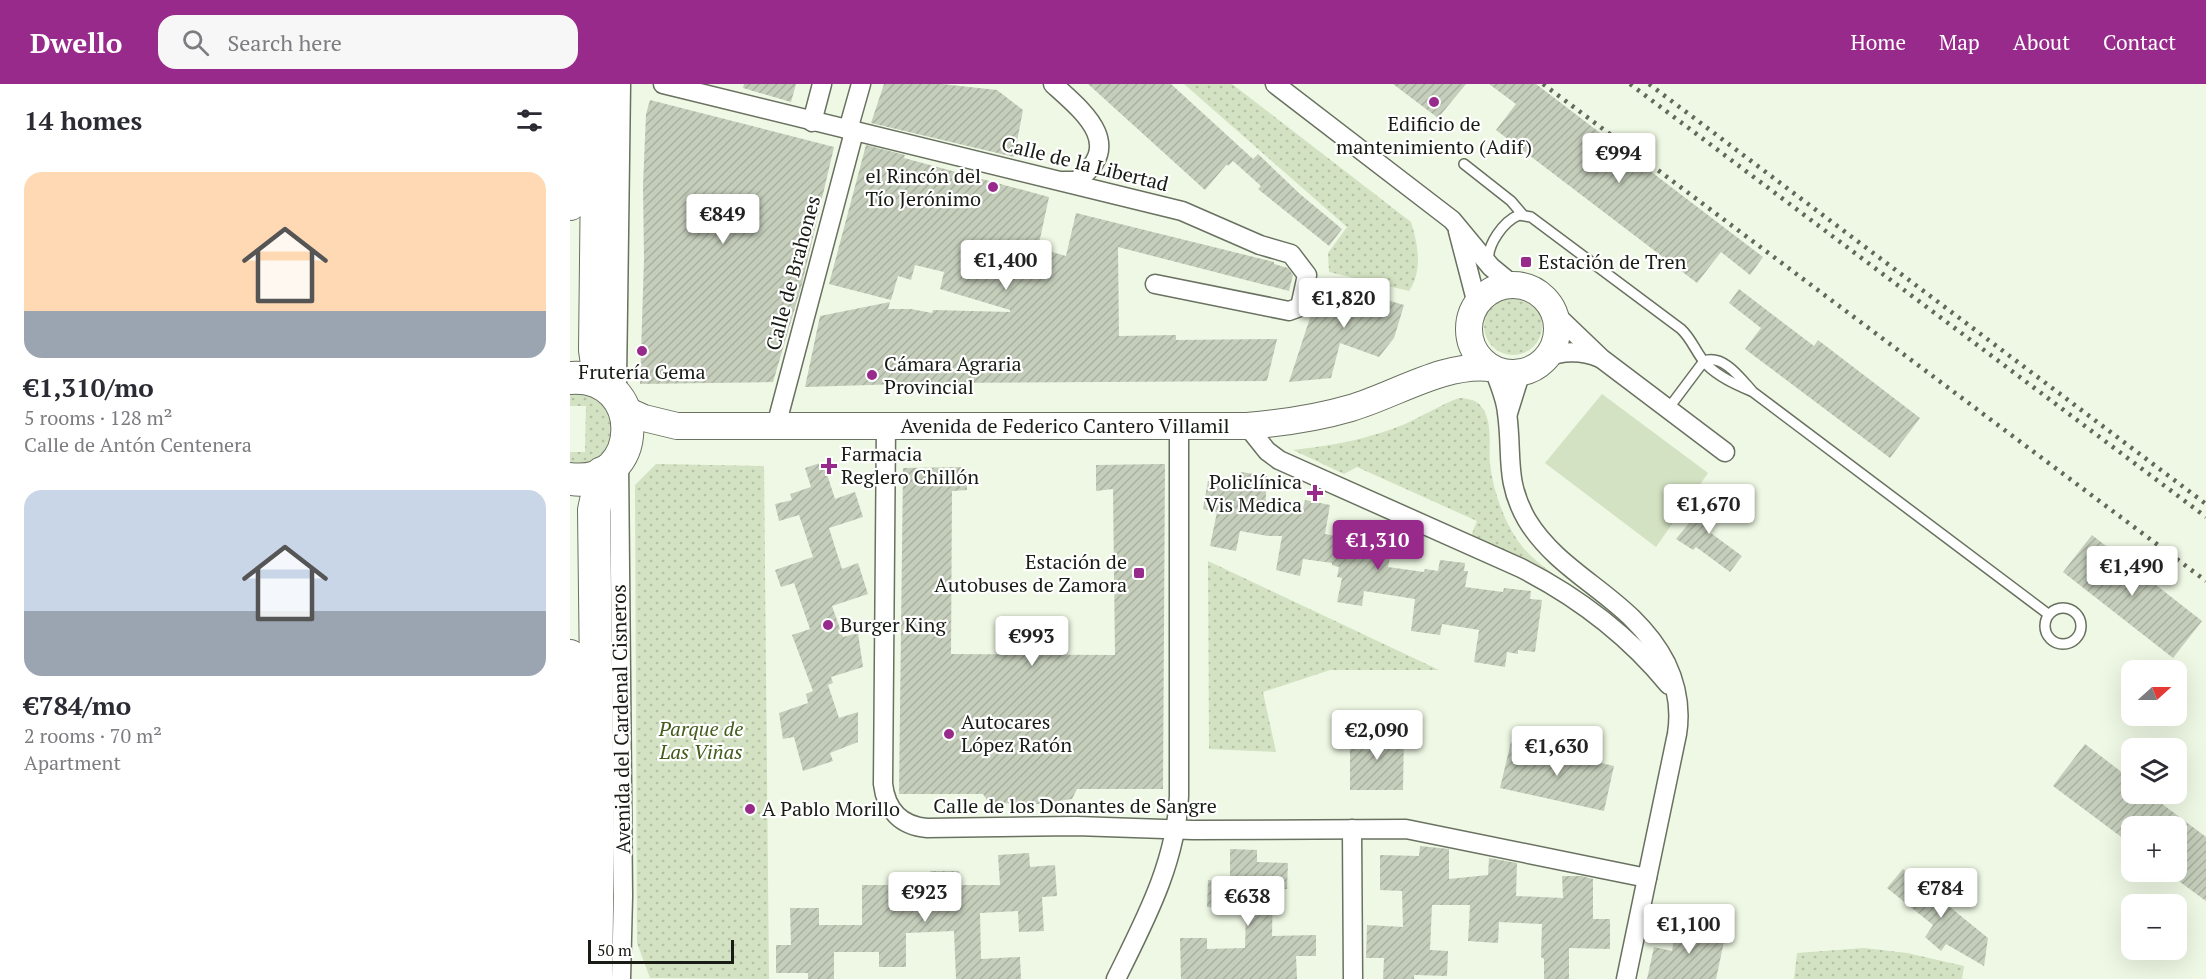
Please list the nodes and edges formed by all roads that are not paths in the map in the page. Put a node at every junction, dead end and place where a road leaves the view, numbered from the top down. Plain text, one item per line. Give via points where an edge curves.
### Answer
1 (571, 84) edge
2 (598, 84) edge
3 (621, 84) edge
4 (663, 84) edge
5 (822, 84) edge
6 (861, 84) edge
7 (1053, 84) edge
8 (1275, 84) edge
9 (812, 122) junction
10 (851, 131) junction
11 (1464, 164) dead end
12 (1062, 181) junction
13 (570, 204) edge
14 (1523, 215) junction
15 (1448, 217) junction
16 (1491, 267) junction
17 (1155, 284) dead end
18 (1513, 285) junction
19 (1477, 304) junction
20 (1554, 313) junction
21 (1469, 334) junction
22 (1546, 358) junction
23 (1604, 361) junction
24 (1704, 361) junction
25 (1492, 369) junction
26 (1444, 372) junction
27 (1523, 372) junction
28 (570, 378) edge
29 (615, 397) junction
30 (1668, 409) junction
31 (1508, 418) junction
32 (886, 425) junction
33 (677, 426) junction
34 (776, 426) junction
35 (1179, 426) junction
36 (1247, 426) junction
37 (1725, 452) dead end
38 (616, 458) junction
39 (570, 479) edge
40 (2048, 614) junction
41 (570, 656) edge
42 (1678, 702) junction
43 (1352, 829) junction
44 (1175, 830) junction
45 (1647, 878) junction
46 (571, 979) edge
47 (596, 979) edge
48 (621, 979) edge
49 (1116, 979) edge
50 (1353, 979) edge
51 (1626, 979) edge

1 - 13 highway
2 - 29 highway, Avenida del Cardenal Cisneros via 595,350 597,371
3 - 29 street, Avenida del Cardenal Cisneros
4 - 9 street, Calle de la Libertad
5 - 9 street
6 - 10 street, Calle de Brahones
7 - 12 street via 1098,130 1099,153 1092,165 1076,181
8 - 15 street
9 - 10 street, Calle de la Libertad
10 - 12 street, Calle de la Libertad
10 - 34 street, Calle de Brahones
11 - 14 lane
12 - 17 street, Calle de la Libertad via 1182,211 1260,245 1291,254 1307,275 1300,307 1289,311
14 - 16 lane via 1510,220 1491,244
14 - 24 lane via 1540,222 1681,329
15 - 16 street
15 - 19 street via 1459,233
16 - 18 street
18 - 19 street via 1492,289
18 - 20 street via 1540,294
19 - 21 street
20 - 22 street via 1556,336
20 - 23 street
21 - 25 street via 1476,353
21 - 26 street
22 - 23 street via 1560,353 1582,353
22 - 27 street
23 - 30 street
24 - 30 lane
24 - 40 lane via 1721,362 1753,392
25 - 26 street, Avenida de Federico Cantero Villamil
25 - 27 street
25 - 31 street
26 - 36 street, Avenida de Federico Cantero Villamil via 1351,408
27 - 31 street
28 - 29 highway via 586,379
29 - 33 street, Avenida de Federico Cantero Villamil via 644,418
29 - 38 highway, Avenida del Cardenal Cisneros via 628,427
30 - 37 street
31 - 42 street via 1511,477 1526,518 1552,550 1645,631 1668,669
32 - 34 street, Avenida de Federico Cantero Villamil
32 - 35 street, Avenida de Federico Cantero Villamil
32 - 44 street, Calle de los Donantes de Sangre via 884,784 892,811 904,822 920,827
33 - 34 street, Avenida de Federico Cantero Villamil
33 - 38 street, Avenida de Federico Cantero Villamil via 643,435
35 - 36 street, Avenida de Federico Cantero Villamil
35 - 44 street via 1179,796
36 - 42 street via 1278,459 1521,568 1566,594 1632,644
38 - 39 highway via 585,479
38 - 47 highway, Avenida del Cardenal Cisneros via 596,494 594,510
38 - 48 street, Avenida del Cardenal Cisneros
40 - 40 lane via 2045,627 2051,640 2065,644 2077,637 2081,623 2073,611 2060,608
41 - 46 highway via 574,912
42 - 45 street via 1677,734
43 - 44 street, Calle de los Donantes de Sangre
43 - 45 street, Calle de los Donantes de Sangre via 1414,830
43 - 50 street
44 - 49 street via 1157,895
45 - 51 street

